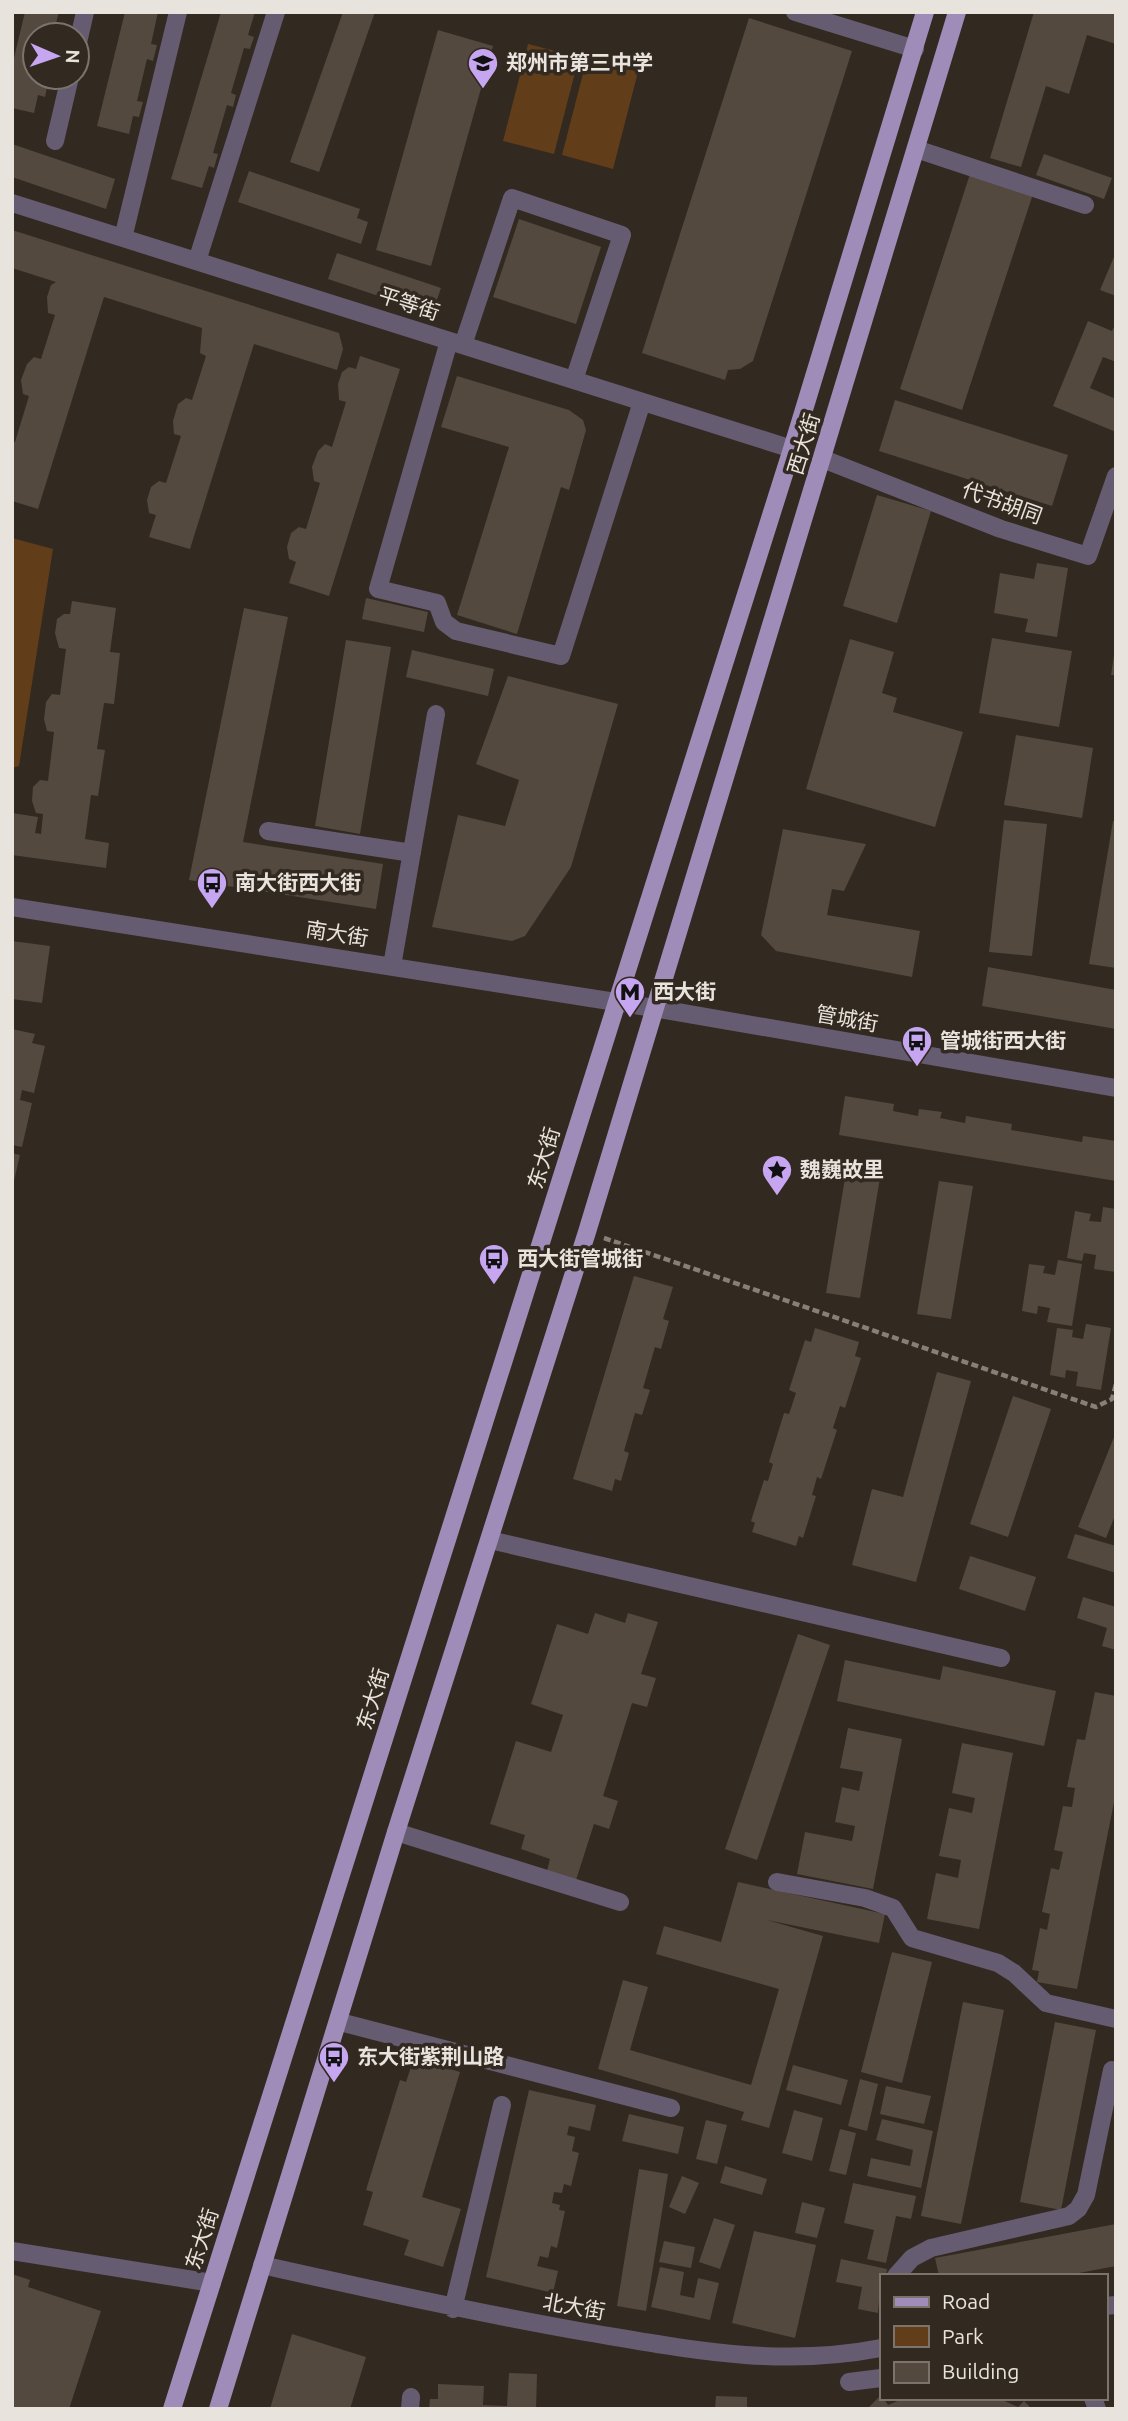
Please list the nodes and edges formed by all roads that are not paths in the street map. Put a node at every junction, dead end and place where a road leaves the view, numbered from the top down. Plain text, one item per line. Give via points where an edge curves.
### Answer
1 (178, 12) edge
2 (276, 12) edge
3 (794, 12) edge
4 (925, 12) edge
5 (957, 12) edge
6 (915, 48) junction
7 (67, 91) edge
8 (55, 141) dead end
9 (916, 149) junction
10 (12, 203) edge
11 (1085, 205) dead end
12 (123, 238) junction
13 (197, 261) junction
14 (456, 343) junction
15 (574, 380) junction
16 (642, 402) junction
17 (792, 449) junction
18 (823, 459) junction
19 (1116, 476) edge
20 (436, 714) dead end
21 (268, 831) dead end
22 (412, 853) junction
23 (12, 907) edge
24 (392, 966) junction
25 (617, 1002) junction
26 (654, 1008) junction
27 (1116, 1088) edge
28 (490, 1540) junction
29 (1001, 1658) dead end
30 (397, 1832) junction
31 (777, 1882) dead end
32 (620, 1902) dead end
33 (1116, 2019) edge
34 (340, 2022) junction
35 (1112, 2070) dead end
36 (502, 2105) dead end
37 (671, 2108) dead end
38 (12, 2251) edge
39 (262, 2264) junction
40 (898, 2274) edge
41 (212, 2283) junction
42 (453, 2309) junction
43 (880, 2343) edge
44 (880, 2378) edge
45 (849, 2382) dead end
46 (172, 2409) edge
47 (218, 2409) edge

1 - 12 street
2 - 13 street
3 - 6 street
4 - 6 main road, 西大街
5 - 9 main road, 西大街
6 - 17 main road, 西大街
7 - 8 street
9 - 11 street
9 - 18 main road, 西大街
10 - 12 street, 平等街
12 - 13 street, 平等街
13 - 14 street, 平等街
14 - 15 street, 平等街
14 - 15 street via 512,198 622,235
14 - 16 street via 378,589 436,603 444,622 456,631 561,656
15 - 16 street, 平等街
16 - 17 street, 平等街
17 - 25 main road, 西大街
18 - 19 street, 代书胡同 via 1001,529 1088,556
18 - 26 main road, 西大街
20 - 22 street
21 - 22 street
22 - 24 street
23 - 24 street, 南大街
24 - 25 street, 南大街
25 - 26 street, 南大街
25 - 41 main road, 东大街
26 - 27 street, 管城街
26 - 28 main road
28 - 29 street
28 - 30 main road
30 - 32 street
30 - 34 main road
31 - 33 street via 865,1898 893,1908 912,1938 998,1963 1046,2003
34 - 37 street
34 - 39 main road
35 - 40 street via 1086,2195 1078,2209 1069,2216 931,2248 912,2258
36 - 42 street
38 - 41 street
39 - 42 street, 北大街
39 - 47 main road
41 - 46 main road, 东大街
42 - 43 street, 北大街 via 719,2355 799,2357
44 - 45 street

